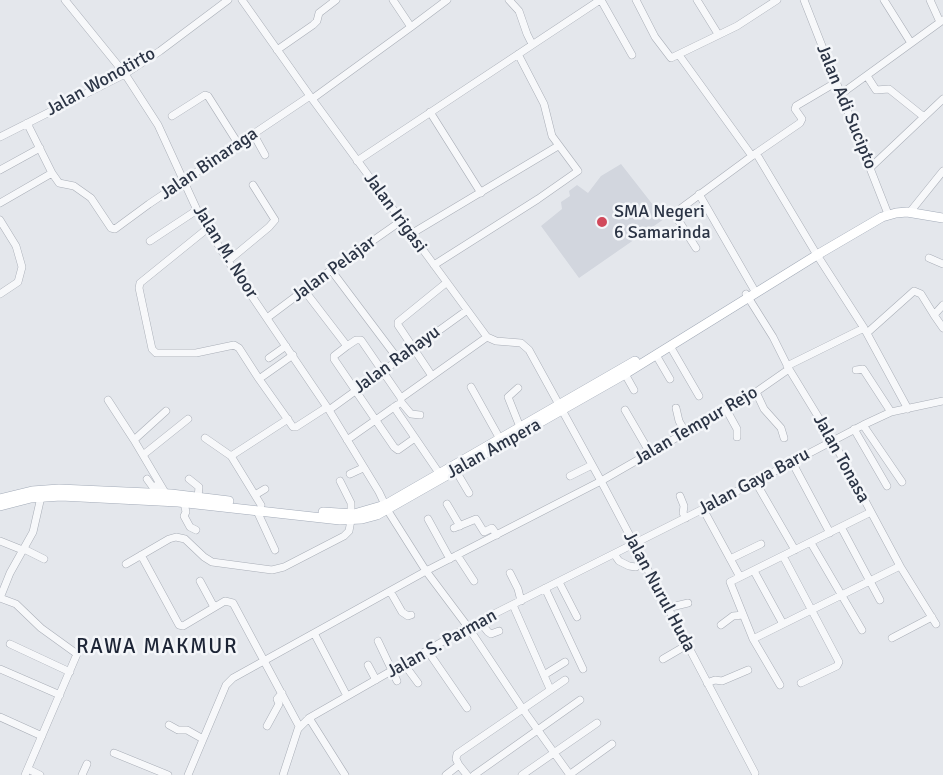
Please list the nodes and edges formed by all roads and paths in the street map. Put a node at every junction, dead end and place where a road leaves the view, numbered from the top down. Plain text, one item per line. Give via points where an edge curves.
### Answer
1 (66, 0) edge
2 (228, 0) edge
3 (242, 0) edge
4 (336, 0) edge
5 (393, 0) edge
6 (447, 0) edge
7 (509, 0) edge
8 (600, 0) edge
9 (636, 0) edge
10 (697, 0) edge
11 (777, 0) edge
12 (804, 0) edge
13 (884, 0) edge
14 (930, 0) edge
15 (942, 21) edge
16 (411, 27) junction
17 (718, 34) junction
18 (911, 43) junction
19 (532, 44) junction
20 (277, 50) junction
21 (518, 54) junction
22 (632, 55) dead end
23 (680, 55) junction
24 (125, 74) junction
25 (867, 76) junction
26 (835, 83) junction
27 (841, 94) junction
28 (311, 98) junction
29 (943, 99) edge
30 (430, 112) junction
31 (172, 116) dead end
32 (924, 117) junction
33 (27, 123) junction
34 (254, 135) junction
35 (0, 137) edge
36 (239, 145) junction
37 (558, 146) junction
38 (40, 148) junction
39 (265, 155) dead end
40 (754, 155) junction
41 (357, 161) junction
42 (870, 168) junction
43 (0, 170) edge
44 (943, 171) edge
45 (52, 173) junction
46 (183, 182) junction
47 (253, 185) dead end
48 (481, 193) junction
49 (699, 194) junction
50 (0, 203) edge
51 (197, 210) junction
52 (911, 210) junction
53 (887, 212) junction
54 (943, 216) edge
55 (0, 220) edge
56 (401, 221) junction
57 (208, 228) junction
58 (413, 233) junction
59 (150, 241) dead end
60 (696, 248) dead end
61 (816, 253) junction
62 (929, 258) dead end
63 (228, 261) junction
64 (943, 264) edge
65 (434, 265) junction
66 (331, 270) junction
67 (446, 283) junction
68 (304, 290) junction
69 (751, 293) junction
70 (0, 294) edge
71 (943, 305) edge
72 (466, 311) junction
73 (934, 315) junction
74 (267, 318) junction
75 (943, 328) edge
76 (866, 331) junction
77 (487, 338) junction
78 (286, 346) junction
79 (347, 346) junction
80 (670, 346) junction
81 (413, 348) junction
82 (293, 355) junction
83 (656, 355) junction
84 (269, 358) dead end
85 (398, 359) junction
86 (788, 368) junction
87 (382, 370) junction
88 (856, 370) dead end
89 (625, 374) junction
90 (432, 376) junction
91 (259, 379) junction
92 (670, 379) dead end
93 (471, 387) dead end
94 (518, 388) dead end
95 (355, 390) junction
96 (634, 390) dead end
97 (756, 392) junction
98 (699, 396) dead end
99 (108, 400) dead end
100 (401, 400) junction
101 (943, 401) edge
102 (393, 407) junction
103 (561, 408) junction
104 (676, 408) dead end
105 (328, 409) junction
106 (726, 409) junction
107 (908, 409) junction
108 (626, 410) dead end
109 (166, 411) dead end
110 (891, 412) junction
111 (420, 415) dead end
112 (375, 418) junction
113 (188, 419) dead end
114 (288, 419) junction
115 (863, 425) junction
116 (520, 427) junction
117 (854, 429) junction
118 (686, 433) junction
119 (737, 437) dead end
120 (205, 438) dead end
121 (415, 438) junction
122 (784, 438) dead end
123 (500, 439) junction
124 (134, 440) junction
125 (347, 440) junction
126 (833, 441) junction
127 (650, 453) junction
128 (143, 455) junction
129 (231, 456) junction
130 (792, 462) junction
131 (592, 465) junction
132 (363, 468) junction
133 (456, 471) junction
134 (439, 473) junction
135 (350, 474) dead end
136 (570, 476) dead end
137 (147, 479) dead end
138 (189, 480) dead end
139 (602, 481) junction
140 (755, 481) junction
141 (340, 482) dead end
142 (902, 482) dead end
143 (887, 486) dead end
144 (265, 489) dead end
145 (163, 490) junction
146 (469, 492) dead end
147 (255, 495) junction
148 (680, 495) dead end
149 (41, 497) junction
150 (0, 499) edge
151 (204, 500) junction
152 (184, 502) junction
153 (447, 504) dead end
154 (0, 506) edge
155 (259, 508) junction
156 (386, 508) junction
157 (703, 509) junction
158 (871, 512) junction
159 (351, 517) junction
160 (686, 518) junction
161 (428, 519) dead end
162 (841, 527) junction
163 (196, 530) dead end
164 (484, 532) junction
165 (830, 533) junction
166 (497, 534) junction
167 (488, 539) junction
168 (0, 541) edge
169 (637, 543) junction
170 (811, 543) junction
171 (761, 544) dead end
172 (22, 549) junction
173 (276, 550) dead end
174 (795, 550) junction
175 (614, 554) junction
176 (141, 555) junction
177 (783, 556) junction
178 (454, 557) junction
179 (44, 558) dead end
180 (729, 559) junction
181 (643, 562) junction
182 (126, 564) dead end
183 (900, 566) junction
184 (426, 571) junction
185 (754, 571) junction
186 (510, 573) dead end
187 (740, 577) junction
188 (474, 580) dead end
189 (200, 581) dead end
190 (870, 581) junction
191 (558, 582) junction
192 (546, 588) junction
193 (390, 591) junction
194 (841, 596) junction
195 (0, 598) edge
196 (880, 600) dead end
197 (520, 601) junction
198 (688, 603) dead end
199 (513, 605) junction
200 (214, 607) junction
201 (667, 608) junction
202 (811, 610) junction
203 (411, 615) dead end
204 (743, 615) junction
205 (577, 617) dead end
206 (480, 622) junction
207 (783, 624) junction
208 (721, 625) dead end
209 (468, 627) junction
210 (862, 630) dead end
211 (499, 632) dead end
212 (314, 633) junction
213 (892, 638) dead end
214 (753, 639) junction
215 (378, 641) dead end
216 (10, 645) dead end
217 (687, 645) junction
218 (428, 651) junction
219 (663, 659) dead end
220 (264, 660) junction
221 (565, 662) dead end
222 (404, 664) junction
223 (368, 665) dead end
224 (0, 669) edge
225 (583, 669) dead end
226 (748, 670) dead end
227 (391, 671) junction
228 (70, 672) junction
229 (544, 675) junction
230 (376, 680) junction
231 (565, 680) dead end
232 (397, 681) dead end
233 (418, 683) dead end
234 (707, 683) junction
235 (801, 683) dead end
236 (780, 685) dead end
237 (550, 689) junction
238 (282, 693) junction
239 (60, 695) junction
240 (347, 696) junction
241 (580, 700) dead end
242 (467, 708) dead end
243 (522, 708) junction
244 (0, 717) edge
245 (309, 718) junction
246 (597, 723) dead end
247 (169, 725) dead end
248 (267, 726) dead end
249 (299, 726) junction
250 (538, 731) junction
251 (42, 736) junction
252 (203, 739) junction
253 (612, 744) dead end
254 (555, 752) junction
255 (114, 753) dead end
256 (87, 764) dead end
257 (459, 765) junction
258 (26, 772) edge
259 (755, 773) dead end
260 (40, 775) edge
261 (82, 775) edge
262 (168, 775) edge
263 (188, 775) edge
264 (283, 775) edge
265 (345, 775) edge
266 (446, 775) edge
267 (466, 775) edge
268 (474, 775) edge
269 (522, 775) edge
270 (569, 775) edge

1 - 24 street, Jalan M. Noor
2 - 24 street, Jalan Wonotirto
3 - 20 street, Jalan Irigasi
4 - 20 street via 319,13 313,25
5 - 16 street
6 - 16 street, Jalan Binaraga
7 - 19 street via 519,11
8 - 19 street
8 - 22 street
9 - 23 street via 671,58
10 - 17 street
11 - 17 street
12 - 26 street, Jalan Adi Sucipto
13 - 18 street
14 - 15 street
15 - 18 street
16 - 28 street, Jalan Binaraga
17 - 23 street
18 - 25 street
19 - 21 street
20 - 28 street, Jalan Irigasi
21 - 30 street
21 - 37 street via 544,104
23 - 40 street
24 - 33 street, Jalan Wonotirto
24 - 46 street, Jalan M. Noor via 158,125
25 - 27 street
25 - 32 street via 876,90 889,89
26 - 27 street, Jalan Adi Sucipto
26 - 40 street via 796,106 801,123
27 - 42 street, Jalan Adi Sucipto
28 - 34 street, Jalan Binaraga
28 - 41 street, Jalan Irigasi
29 - 32 street
30 - 41 street
30 - 48 street
31 - 36 street via 208,96
32 - 42 street
33 - 35 street, Jalan Wonotirto
33 - 38 street
34 - 36 street, Jalan Binaraga
34 - 39 street
36 - 46 street, Jalan Binaraga
37 - 48 street
37 - 65 street via 578,169 575,175
38 - 43 street
38 - 45 street
40 - 49 street
40 - 61 street
41 - 56 street, Jalan Irigasi
42 - 53 street, Jalan Adi Sucipto
44 - 52 street
45 - 46 street, Jalan Binaraga via 59,183 75,186 91,198 115,229
45 - 50 street
46 - 51 street, Jalan M. Noor
47 - 63 street via 275,220
48 - 58 street
49 - 60 street via 675,214
49 - 69 street, Jalan Tonasa
51 - 57 street, Jalan M. Noor
51 - 59 street
52 - 53 main road, Jalan Ampera
52 - 54 main road, Jalan Ampera
53 - 61 main road, Jalan Ampera
55 - 70 street via 22,267 18,282
56 - 58 street, Jalan Irigasi
56 - 66 street, Jalan Pelajar
57 - 63 street, Jalan M. Noor
57 - 91 street via 140,283 150,346 156,353 196,353 234,345 240,348
58 - 65 street, Jalan Irigasi
61 - 69 main road, Jalan Ampera
61 - 76 street
62 - 64 street
63 - 74 street, Jalan M. Noor
65 - 67 street, Jalan Irigasi
66 - 68 street, Jalan Pelajar
66 - 85 street
67 - 72 street, Jalan Irigasi
67 - 81 street via 398,322
68 - 74 street, Jalan Pelajar
68 - 79 street
69 - 80 main road, Jalan Ampera
69 - 86 street, Jalan Tonasa
69 - 103 main road, Jalan Ampera
71 - 73 street
72 - 77 street, Jalan Irigasi
72 - 81 street, Jalan Rahayu
73 - 75 street
73 - 76 street, Jalan Tempur Rejo via 921,294 914,291
74 - 78 street, Jalan M. Noor
76 - 86 street, Jalan Tempur Rejo
76 - 107 street
77 - 90 street
77 - 103 street via 524,344
78 - 82 street, Jalan M. Noor
78 - 84 street
79 - 87 street via 361,340
79 - 95 street via 333,358
80 - 83 main road, Jalan Ampera
80 - 98 street
81 - 85 street, Jalan Rahayu
81 - 90 street
82 - 91 street
82 - 105 street, Jalan M. Noor
83 - 89 main road, Jalan Ampera
83 - 92 street
85 - 87 street, Jalan Rahayu
86 - 97 street, Jalan Tempur Rejo
86 - 126 street, Jalan Tonasa
87 - 95 street, Jalan Rahayu
87 - 100 street
88 - 110 street via 863,369
89 - 96 street
89 - 103 main road, Jalan Ampera
90 - 100 street
91 - 114 street
93 - 123 street
94 - 116 street via 507,397
95 - 105 street, Jalan Rahayu
95 - 112 street
97 - 106 street, Jalan Tempur Rejo
97 - 122 street
99 - 124 street
100 - 102 street
100 - 111 street via 411,414
101 - 107 street, Jalan Gaya Baru
102 - 112 street
102 - 121 street
103 - 116 main road, Jalan Ampera
103 - 131 street, Jalan Nurul Huda
103 - 133 main road, Jalan Ampera
104 - 118 street
105 - 114 street, Jalan Rahayu via 296,428
105 - 125 street, Jalan M. Noor
106 - 118 street, Jalan Tempur Rejo
106 - 119 street
107 - 110 street, Jalan Gaya Baru
108 - 127 street
109 - 124 street
110 - 115 street, Jalan Gaya Baru
112 - 121 street via 397,449
112 - 125 street
113 - 128 street
114 - 129 street
115 - 117 street, Jalan Gaya Baru
115 - 142 street
116 - 123 main road, Jalan Ampera
117 - 126 street, Jalan Gaya Baru
117 - 143 street
118 - 127 street, Jalan Tempur Rejo
120 - 129 street
121 - 134 street
123 - 134 main road, Jalan Ampera
124 - 128 street
125 - 132 street, Jalan M. Noor
126 - 130 street, Jalan Gaya Baru
126 - 158 street, Jalan Tonasa
127 - 139 street, Jalan Tempur Rejo
128 - 145 street
129 - 147 street
130 - 140 street, Jalan Gaya Baru
130 - 165 street
131 - 136 street
131 - 139 street, Jalan Nurul Huda
132 - 135 street
132 - 156 street, Jalan M. Noor
133 - 146 street
133 - 156 main road, Jalan Ampera
134 - 156 main road, Jalan Ampera
137 - 145 street
138 - 151 street
139 - 166 street, Jalan Tempur Rejo
139 - 169 street, Jalan Nurul Huda
140 - 157 street, Jalan Gaya Baru
140 - 174 street
141 - 159 street via 351,503
144 - 147 street
145 - 150 main road, Jalan Ampera via 41,489
145 - 151 main road, Jalan Ampera
147 - 155 street
148 - 160 street
149 - 152 main road, Jalan Ampera
149 - 154 main road, Jalan Ampera
149 - 172 street via 33,532
151 - 152 main road, Jalan Ampera
151 - 155 main road, Jalan Ampera
152 - 163 street via 184,516
153 - 164 street via 457,527 476,519
155 - 159 main road, Jalan Ampera
155 - 173 street
156 - 159 main road, Jalan Ampera via 362,519
156 - 184 street, Jalan M. Noor
157 - 160 street, Jalan Gaya Baru
157 - 180 street
158 - 162 street
158 - 183 street, Jalan Tonasa
159 - 176 street via 344,536 272,570 212,562 182,538 169,539
160 - 169 street, Jalan Gaya Baru
161 - 178 street
162 - 165 street
162 - 190 street
164 - 166 street via 492,528
164 - 167 street
165 - 170 street
166 - 167 street, Jalan Tempur Rejo
167 - 178 street, Jalan Tempur Rejo
168 - 172 street
169 - 175 street, Jalan S. Parman
169 - 181 street, Jalan Nurul Huda
170 - 174 street
170 - 194 street
171 - 180 street
172 - 179 street
172 - 195 street
174 - 177 street
175 - 181 street via 629,566
175 - 191 street, Jalan S. Parman
176 - 182 street
176 - 200 street via 179,625
177 - 185 street
177 - 202 street
178 - 184 street, Jalan Tempur Rejo
178 - 188 street
180 - 187 street
181 - 201 street, Jalan Nurul Huda
183 - 190 street
183 - 213 street, Jalan Tonasa via 934,620
184 - 193 street, Jalan Tempur Rejo
184 - 209 street, Jalan M. Noor
185 - 187 street
185 - 207 street
186 - 197 street
187 - 204 street via 730,584
189 - 200 street
190 - 194 street
190 - 196 street
191 - 192 street, Jalan S. Parman
191 - 205 street
192 - 197 street, Jalan S. Parman
192 - 225 street
193 - 203 street via 402,612
193 - 212 street, Jalan Tempur Rejo
194 - 202 street
194 - 210 street
195 - 228 street via 16,604 41,628 74,650 77,656
197 - 199 street, Jalan S. Parman
198 - 201 street
199 - 206 street, Jalan S. Parman
199 - 229 street
200 - 220 street via 228,600 233,603
201 - 217 street, Jalan Nurul Huda
202 - 207 street
202 - 235 street via 839,662
204 - 208 street via 729,617
204 - 214 street
206 - 209 street, Jalan S. Parman
206 - 211 street via 491,634
207 - 214 street
209 - 218 street, Jalan S. Parman
209 - 243 street, Jalan M. Noor
212 - 220 street, Jalan Tempur Rejo
212 - 240 street
214 - 236 street
215 - 227 street
216 - 228 street
217 - 219 street
217 - 234 street, Jalan Nurul Huda
218 - 222 street, Jalan S. Parman
218 - 242 street
220 - 238 street
220 - 252 street, Jalan Tempur Rejo via 228,682
221 - 229 street
222 - 227 street, Jalan S. Parman
222 - 233 street
223 - 230 street
224 - 239 street
226 - 234 street
227 - 230 street, Jalan S. Parman
227 - 232 street
228 - 239 street
229 - 237 street
230 - 240 street, Jalan S. Parman
231 - 237 street
234 - 259 street, Jalan Nurul Huda
237 - 243 street
238 - 248 street
238 - 249 street
239 - 251 street
240 - 245 street, Jalan S. Parman
241 - 250 street
243 - 250 street, Jalan M. Noor
243 - 257 street via 457,754
244 - 251 street
245 - 249 street, Jalan S. Parman
245 - 265 street
246 - 254 street
247 - 252 street
249 - 264 street
250 - 254 street, Jalan M. Noor
250 - 268 street
251 - 258 street
252 - 263 street, Jalan Tempur Rejo
253 - 270 street
254 - 269 street
254 - 270 street, Jalan M. Noor
255 - 262 street
256 - 261 street
257 - 266 street
257 - 267 street
258 - 260 street

